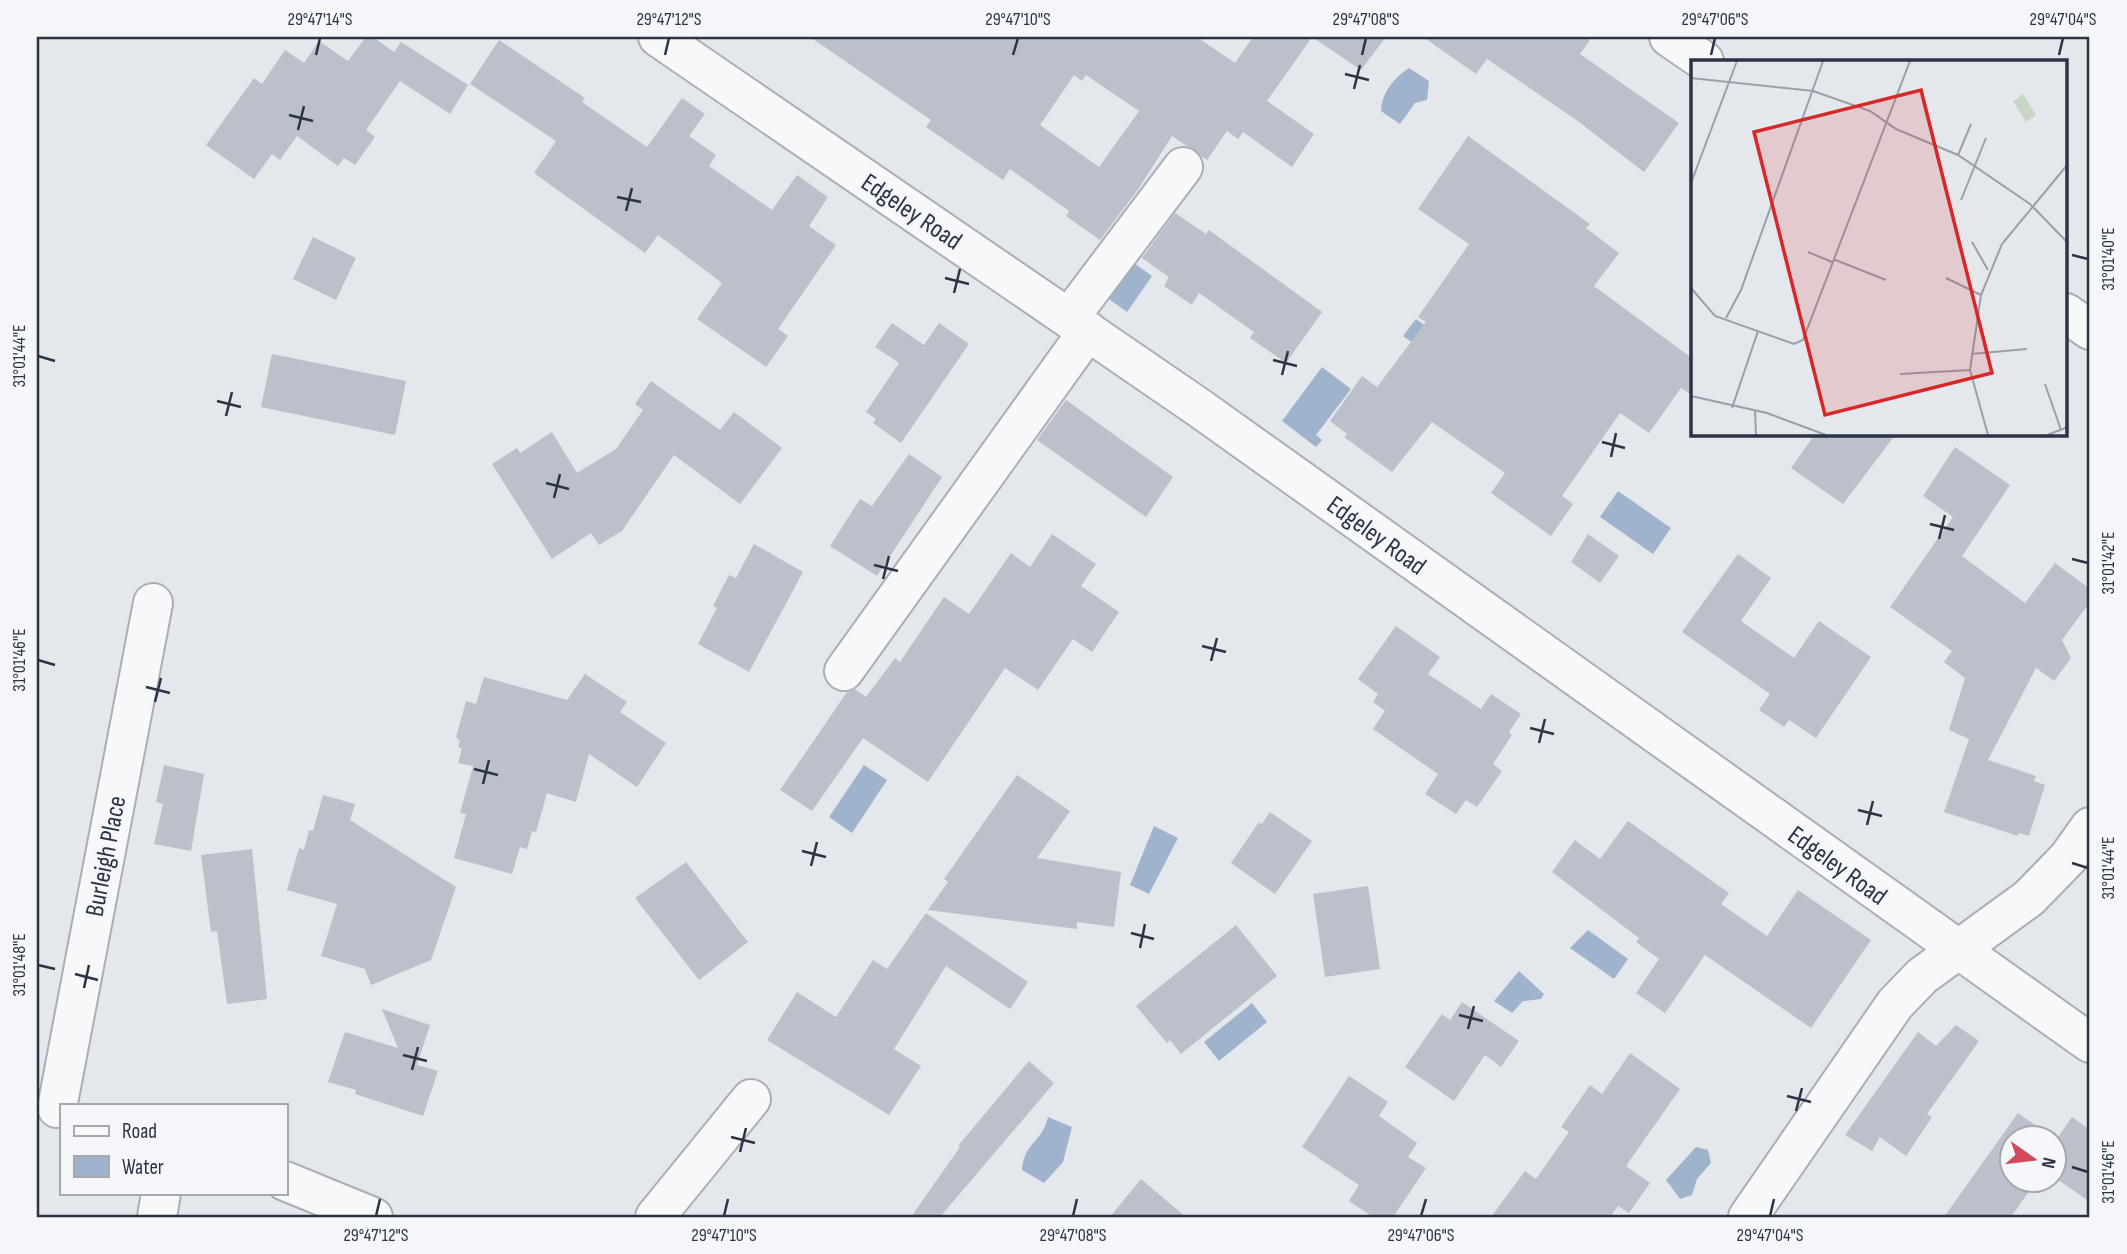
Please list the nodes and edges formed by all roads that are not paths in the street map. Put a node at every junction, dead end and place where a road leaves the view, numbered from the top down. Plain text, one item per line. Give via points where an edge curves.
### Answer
1 (658, 37) edge
2 (1669, 37) edge
3 (1703, 60) edge
4 (1183, 167) dead end
5 (2068, 314) edge
6 (1079, 325) junction
7 (2090, 330) edge
8 (153, 603) dead end
9 (844, 671) dead end
10 (2090, 827) edge
11 (1956, 949) junction
12 (2090, 1042) edge
13 (751, 1099) dead end
14 (52, 1108) edge
15 (287, 1182) edge
16 (161, 1194) edge
17 (157, 1217) edge
18 (373, 1217) edge
19 (655, 1217) edge
20 (1748, 1217) edge

1 - 6 street, Edgeley Road
2 - 3 street
4 - 6 street
5 - 7 street
6 - 9 street
6 - 11 street, Edgeley Road
8 - 14 street, Burleigh Place
10 - 11 street via 2068,858 2029,898
11 - 12 street, Edgeley Road
11 - 20 street via 1922,976 1883,1020
13 - 19 street
15 - 18 street
16 - 17 street

